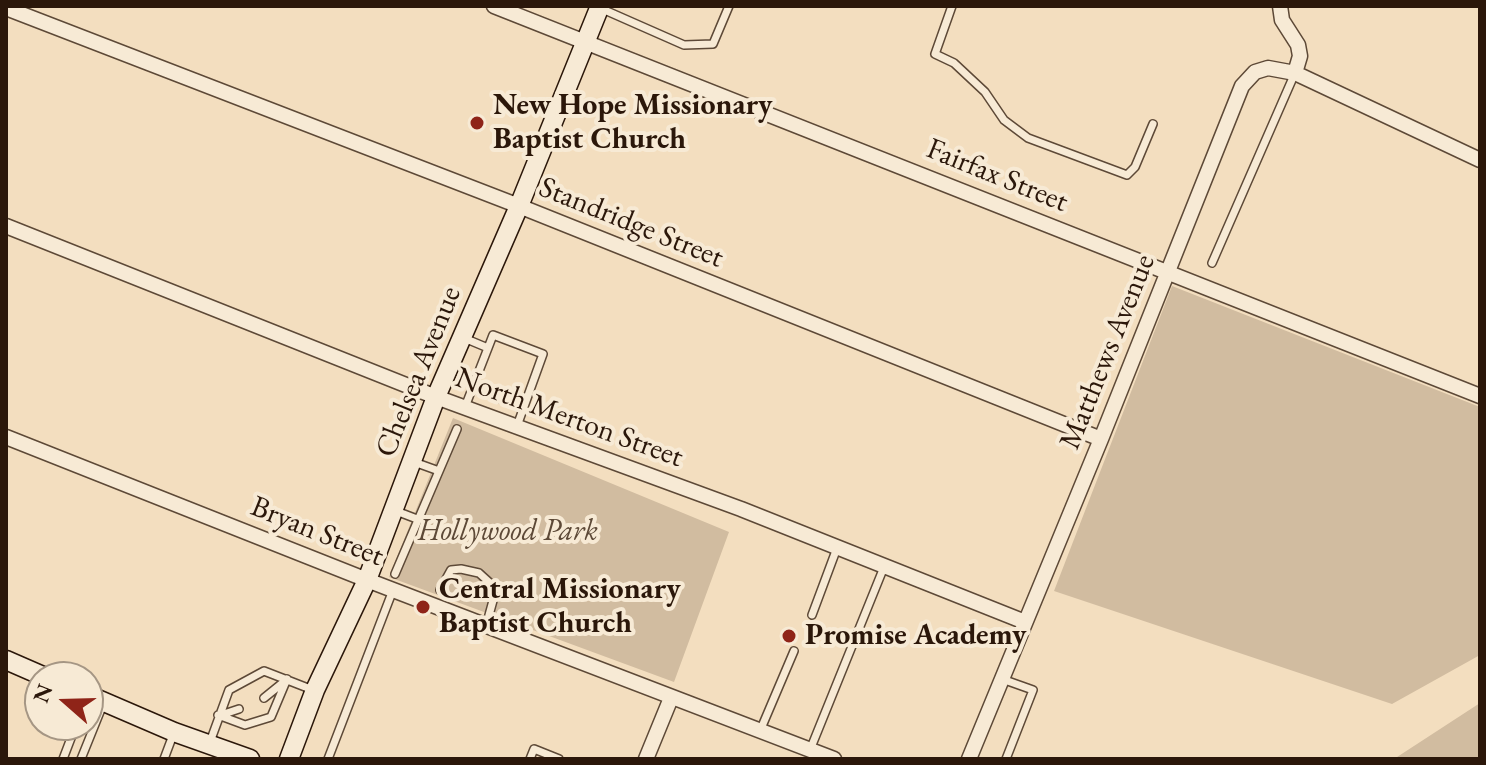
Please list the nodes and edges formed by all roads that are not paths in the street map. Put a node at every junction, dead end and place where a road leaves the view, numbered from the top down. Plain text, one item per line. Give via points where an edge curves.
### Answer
1 (494, 6) edge
2 (729, 6) edge
3 (952, 6) edge
4 (1280, 6) edge
5 (600, 7) edge
6 (6, 8) edge
7 (586, 41) junction
8 (1295, 73) junction
9 (1153, 124) dead end
10 (1480, 160) edge
11 (519, 206) junction
12 (6, 226) edge
13 (1212, 263) dead end
14 (1168, 271) junction
15 (462, 337) junction
16 (488, 348) junction
17 (472, 388) junction
18 (1480, 396) edge
19 (436, 397) junction
20 (465, 407) junction
21 (524, 408) junction
22 (517, 426) junction
23 (457, 429) dead end
24 (6, 437) edge
25 (1101, 439) junction
26 (412, 461) junction
27 (439, 471) junction
28 (394, 510) junction
29 (417, 519) junction
30 (837, 548) junction
31 (885, 566) junction
32 (395, 574) dead end
33 (367, 580) junction
34 (393, 590) junction
35 (440, 590) dead end
36 (812, 615) dead end
37 (1025, 622) junction
38 (486, 626) junction
39 (794, 651) dead end
40 (287, 679) junction
41 (1002, 679) junction
42 (315, 690) junction
43 (264, 698) dead end
44 (671, 698) junction
45 (104, 702) edge
46 (239, 709) dead end
47 (218, 715) junction
48 (760, 731) junction
49 (174, 732) junction
50 (209, 744) junction
51 (810, 750) junction
52 (164, 759) edge
53 (250, 759) edge
54 (289, 759) edge
55 (328, 759) edge
56 (530, 759) edge
57 (559, 759) edge
58 (646, 759) edge
59 (834, 759) edge
60 (969, 759) edge
61 (1006, 759) edge

1 - 7 street, Fairfax Street
2 - 5 lane via 713,44 684,45
3 - 9 lane via 935,54 954,63 985,92 1004,120 1028,138 1127,175
4 - 8 street via 1282,20 1298,45
5 - 7 main road, Chelsea Avenue
6 - 11 street, Standridge Street
7 - 11 main road, Chelsea Avenue
7 - 14 street, Fairfax Street
8 - 10 street
8 - 13 lane
8 - 14 street, Matthews Avenue via 1268,68 1255,72 1242,86
11 - 15 main road, Chelsea Avenue
11 - 25 street, Standridge Street
12 - 19 street, North Merton Street
14 - 18 street, Fairfax Street
14 - 25 street, Matthews Avenue
15 - 16 lane
15 - 19 main road, Chelsea Avenue
16 - 17 lane
16 - 21 lane via 493,335 543,354
17 - 20 lane
17 - 21 lane
19 - 20 street, North Merton Street
19 - 26 main road, Chelsea Avenue
20 - 22 street, North Merton Street
21 - 22 lane
22 - 30 street, North Merton Street
23 - 27 lane
24 - 33 street, Bryan Street
25 - 37 street, Matthews Avenue
26 - 27 lane
26 - 28 main road, Chelsea Avenue
27 - 29 lane
28 - 29 lane
28 - 33 main road, Chelsea Avenue
29 - 32 lane
30 - 31 street, North Merton Street
30 - 36 lane
31 - 37 street, North Merton Street
31 - 51 lane
33 - 34 street, Bryan Street
33 - 42 main road, Chelsea Avenue
34 - 38 street, Bryan Street
34 - 55 lane
35 - 38 lane via 451,570 479,573 490,583 494,597
37 - 41 street, Matthews Avenue
38 - 44 street, Bryan Street
39 - 48 lane
40 - 42 lane
40 - 43 lane
40 - 47 lane via 264,671 229,690
40 - 47 lane via 271,717 245,725
41 - 60 street, Matthews Avenue
41 - 61 lane via 1033,690
42 - 54 main road, Chelsea Avenue
44 - 48 street, Bryan Street
44 - 58 street
45 - 49 main road
46 - 47 lane
47 - 50 lane
48 - 51 street, Bryan Street
49 - 50 main road
49 - 52 lane
50 - 53 main road
51 - 59 street, Bryan Street
56 - 57 lane via 534,749

